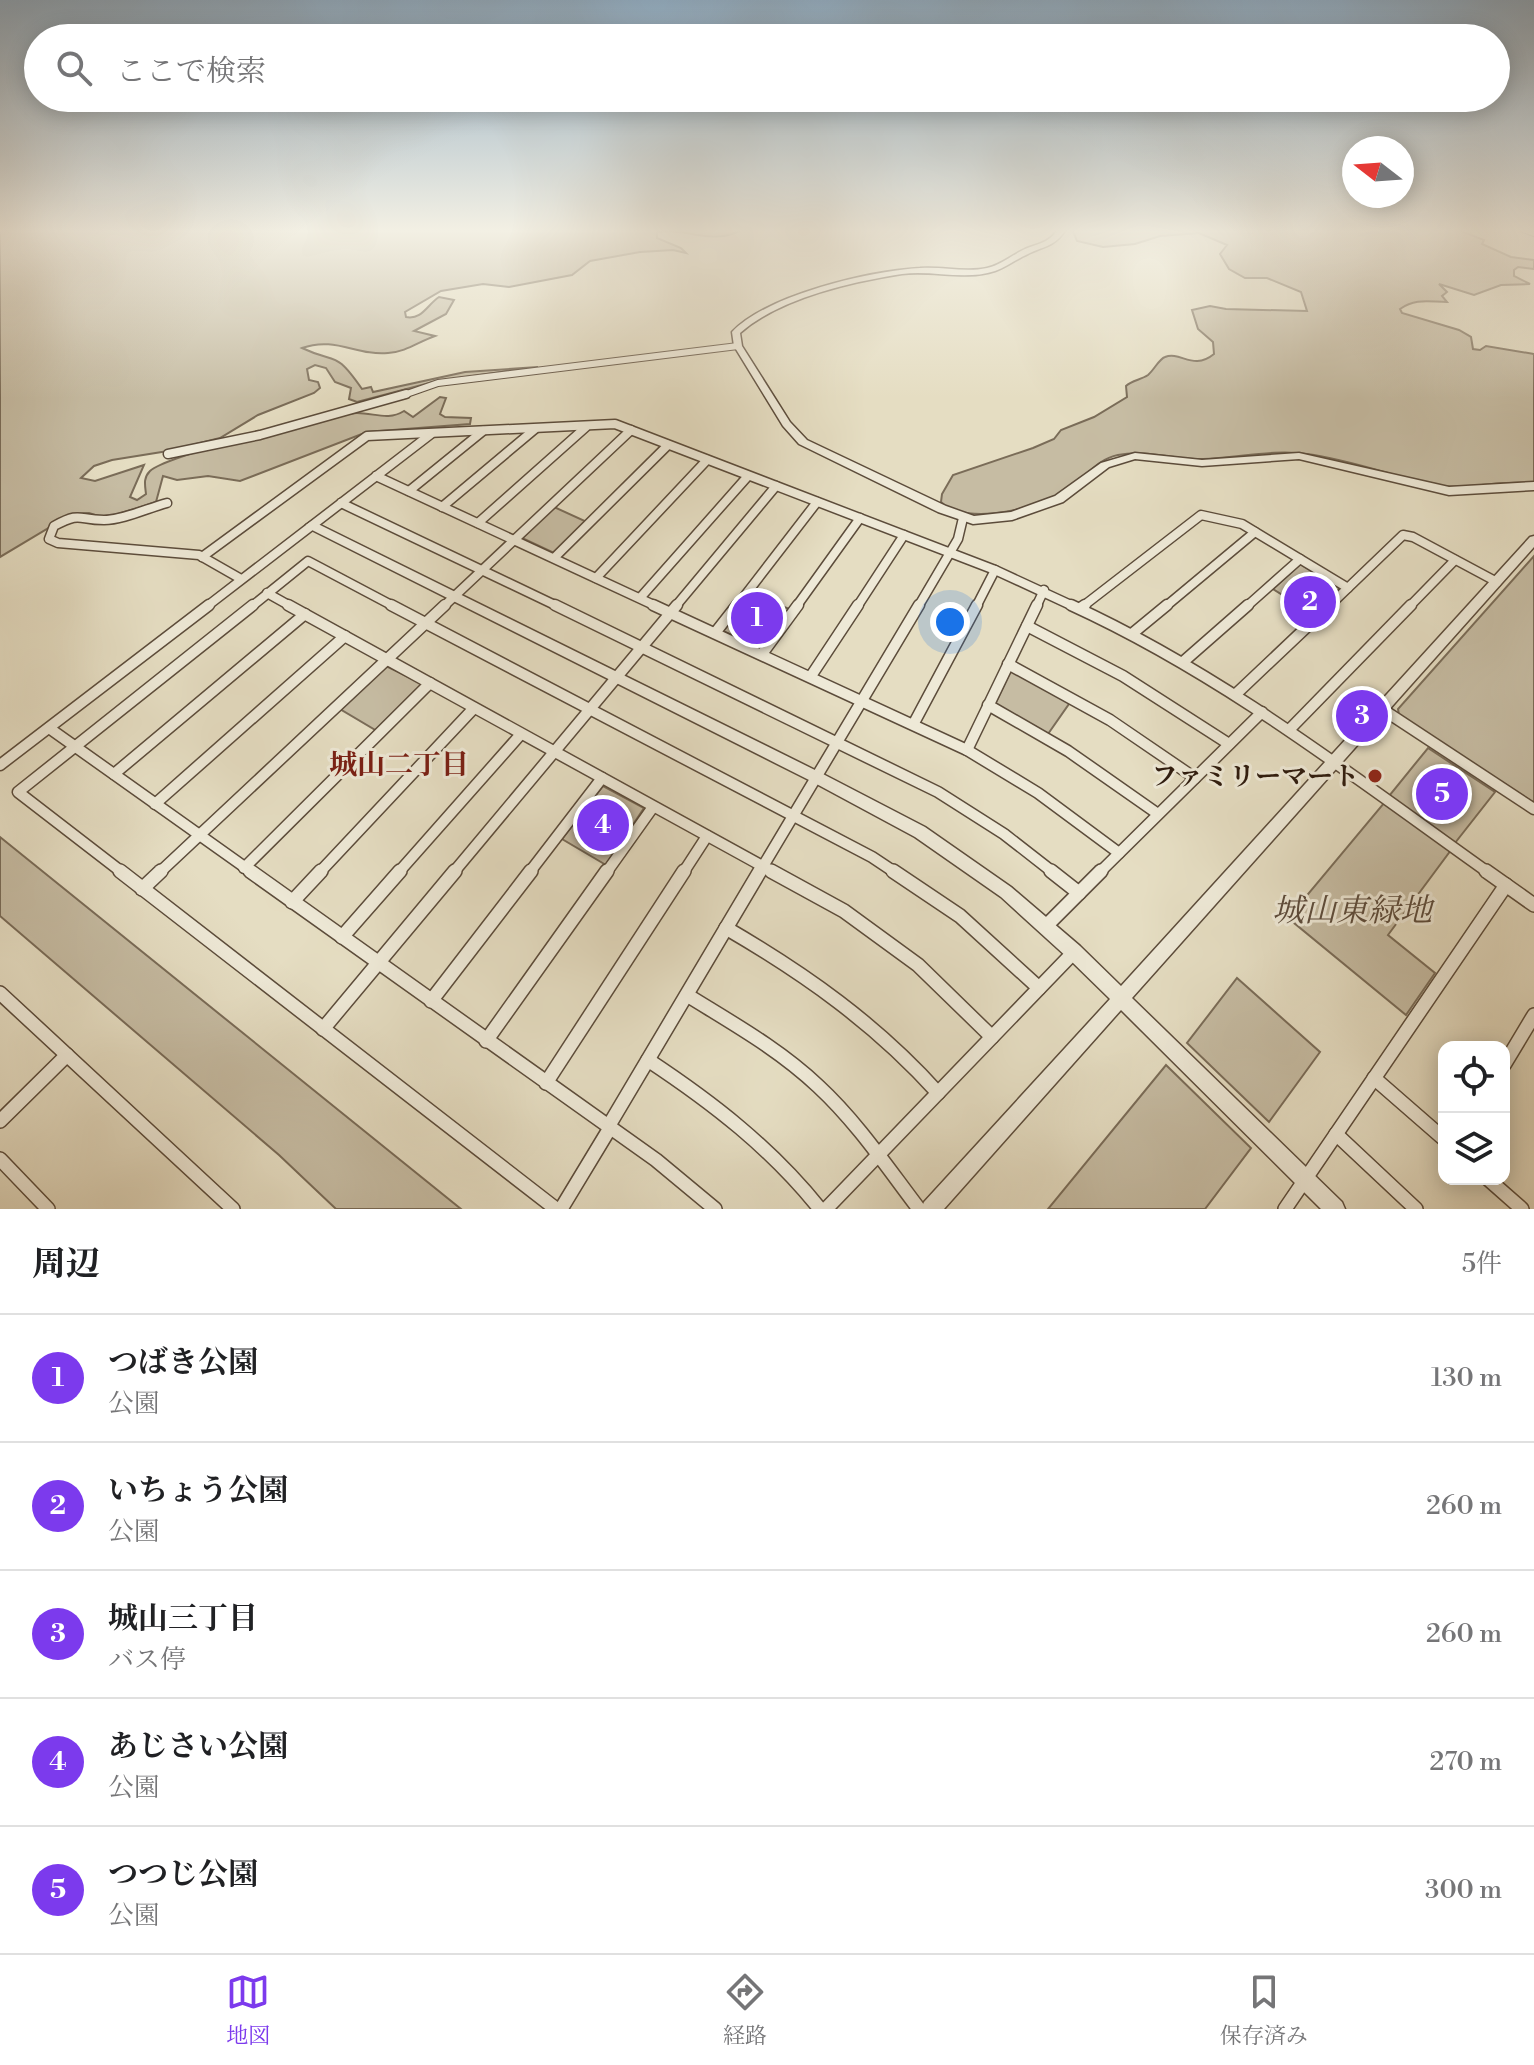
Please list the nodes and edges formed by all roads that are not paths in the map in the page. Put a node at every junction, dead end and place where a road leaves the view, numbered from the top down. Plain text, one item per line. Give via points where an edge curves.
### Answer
1 (854, 285) edge
2 (738, 346) junction
3 (587, 426) junction
4 (535, 429) junction
5 (631, 430) junction
6 (483, 431) junction
7 (431, 434) junction
8 (668, 445) junction
9 (168, 454) dead end
10 (707, 460) junction
11 (376, 476) junction
12 (748, 476) junction
13 (776, 486) junction
14 (1534, 486) edge
15 (409, 491) junction
16 (817, 502) junction
17 (167, 503) dead end
18 (341, 503) junction
19 (442, 507) junction
20 (860, 518) junction
21 (963, 518) junction
22 (478, 523) junction
23 (312, 525) junction
24 (1255, 532) junction
25 (904, 535) junction
26 (515, 540) junction
27 (1534, 540) edge
28 (950, 553) junction
29 (202, 557) junction
30 (554, 558) junction
31 (1300, 559) junction
32 (1455, 560) junction
33 (995, 570) junction
34 (481, 571) junction
35 (596, 578) junction
36 (241, 579) junction
37 (1497, 582) junction
38 (1348, 588) junction
39 (1044, 590) junction
40 (267, 593) junction
41 (454, 596) junction
42 (640, 598) junction
43 (1082, 607) junction
44 (671, 612) junction
45 (305, 614) junction
46 (426, 623) junction
47 (1027, 626) junction
48 (715, 633) junction
49 (1133, 633) junction
50 (345, 636) junction
51 (642, 646) junction
52 (762, 654) junction
53 (387, 659) junction
54 (1183, 662) junction
55 (1008, 664) junction
56 (811, 676) junction
57 (616, 677) junction
58 (430, 683) junction
59 (1236, 694) junction
60 (862, 700) junction
61 (988, 705) junction
62 (474, 708) junction
63 (590, 708) junction
64 (1382, 709) junction
65 (1262, 712) junction
66 (914, 723) junction
67 (49, 728) junction
68 (1289, 730) junction
69 (521, 734) junction
70 (837, 743) junction
71 (1229, 744) junction
72 (75, 747) junction
73 (967, 750) junction
74 (554, 752) junction
75 (1334, 763) junction
76 (0, 765) edge
77 (114, 774) junction
78 (816, 777) junction
79 (602, 778) junction
80 (1195, 778) junction
81 (155, 804) junction
82 (653, 807) junction
83 (1534, 809) edge
84 (1158, 814) junction
85 (794, 815) junction
86 (199, 836) junction
87 (707, 836) junction
88 (1119, 853) junction
89 (763, 867) junction
90 (244, 868) junction
91 (1506, 885) junction
92 (142, 889) junction
93 (1079, 893) junction
94 (292, 902) junction
95 (1534, 905) edge
96 (1046, 926) junction
97 (726, 928) junction
98 (342, 937) junction
99 (1074, 952) junction
100 (378, 963) junction
101 (1039, 988) junction
102 (0, 993) edge
103 (687, 995) junction
104 (1121, 999) junction
105 (431, 1001) junction
106 (1534, 1015) edge
107 (323, 1029) junction
108 (992, 1037) junction
109 (486, 1041) junction
110 (67, 1055) junction
111 (1510, 1055) edge
112 (648, 1060) junction
113 (1374, 1078) junction
114 (546, 1083) junction
115 (938, 1093) junction
116 (0, 1121) edge
117 (609, 1128) junction
118 (1336, 1134) junction
119 (1438, 1134) edge
120 (878, 1155) junction
121 (0, 1159) edge
122 (1305, 1180) junction
123 (1495, 1185) edge
124 (48, 1209) edge
125 (233, 1209) edge
126 (558, 1209) edge
127 (715, 1209) edge
128 (820, 1209) edge
129 (826, 1209) edge
130 (919, 1209) edge
131 (931, 1209) edge
132 (1285, 1209) edge
133 (1335, 1209) edge
134 (1416, 1209) edge
135 (1522, 1209) edge

1 - 2 street via 773,308 744,322 736,332
2 - 9 street via 438,383 372,406
2 - 21 street via 803,442
3 - 4 street
3 - 5 street via 615,424
3 - 22 street
4 - 6 street
4 - 19 street
5 - 8 street
5 - 26 street
6 - 7 street
6 - 15 street
7 - 11 street
7 - 29 street via 367,436
8 - 10 street
8 - 30 street
10 - 12 street
10 - 35 street
11 - 15 street
11 - 18 street
12 - 13 street
12 - 42 street
13 - 16 street
13 - 44 street
14 - 21 street via 1438,490 1299,456 1209,463 1135,456 1105,465 1074,491 1048,503 1004,517
15 - 19 street
16 - 20 street
16 - 48 street
17 - 29 street via 104,520 76,515 58,522 48,536 58,543
18 - 23 street
18 - 34 street
19 - 22 street
20 - 25 street
20 - 52 street
21 - 28 street
22 - 26 street
23 - 36 street
23 - 41 street
24 - 31 street
24 - 43 street via 1201,515
24 - 49 street
25 - 28 street
25 - 56 street
26 - 30 street
26 - 34 street
27 - 37 street
28 - 33 street
28 - 60 street
29 - 36 street
30 - 35 street
31 - 38 street
31 - 54 street
32 - 37 street
32 - 38 street via 1403,535
32 - 68 street
33 - 39 street
33 - 66 street
34 - 41 street
34 - 51 street
35 - 42 street
36 - 67 street
37 - 64 street
38 - 59 street
39 - 43 street
39 - 47 street
40 - 45 street
40 - 46 street via 308,561
40 - 72 street
41 - 46 street
41 - 57 street
42 - 44 street
43 - 49 street
44 - 48 street
44 - 51 street
45 - 50 street
45 - 77 street
46 - 53 street
46 - 63 street
47 - 55 street
47 - 71 street via 1123,676
48 - 52 street
49 - 54 street
50 - 53 street
50 - 81 street
51 - 57 street
51 - 70 street
52 - 56 street
53 - 58 street
53 - 86 street
54 - 59 street
55 - 61 street
55 - 80 street via 1110,720
56 - 60 street
57 - 63 street
57 - 78 street
58 - 62 street
58 - 90 street
59 - 65 street
60 - 66 street
60 - 70 street
61 - 73 street
61 - 84 street via 1068,751
62 - 69 street
62 - 94 street
63 - 74 street
63 - 85 street
64 - 75 street
64 - 83 street
65 - 68 street
65 - 71 street
66 - 73 street
67 - 72 street
67 - 76 street
68 - 75 street
69 - 74 street
69 - 98 street
70 - 78 street
70 - 93 street via 950,800
71 - 80 street
72 - 77 street
72 - 92 street via 18,792
73 - 88 street via 1052,802
74 - 79 street
74 - 100 street
75 - 91 street
75 - 104 street
77 - 81 street
78 - 85 street
78 - 96 street via 920,832
79 - 82 street
79 - 105 street
80 - 84 street
81 - 86 street
82 - 87 street
82 - 109 street
84 - 88 street
85 - 89 street
85 - 101 street via 935,896
86 - 90 street
86 - 92 street
87 - 89 street
87 - 114 street
88 - 93 street
89 - 97 street
89 - 108 street via 878,934 938,982
90 - 94 street
91 - 95 street
91 - 113 street
92 - 107 street
93 - 96 street
94 - 98 street
96 - 99 street
97 - 103 street
97 - 115 street via 839,998 896,1047
98 - 100 street
99 - 101 street
99 - 104 street
100 - 105 street
100 - 107 street
101 - 108 street
102 - 110 street
103 - 112 street
103 - 120 street via 801,1071
104 - 122 street
104 - 131 street
105 - 109 street
106 - 111 street
107 - 126 street
108 - 115 street
109 - 114 street
110 - 116 street
110 - 125 street
112 - 117 street
112 - 128 street via 756,1136
113 - 118 street
113 - 119 street
114 - 117 street
115 - 120 street
117 - 126 street
117 - 127 street
118 - 122 street
118 - 134 street
120 - 129 street
120 - 130 street
121 - 124 street
122 - 132 street
122 - 133 street
123 - 135 street

